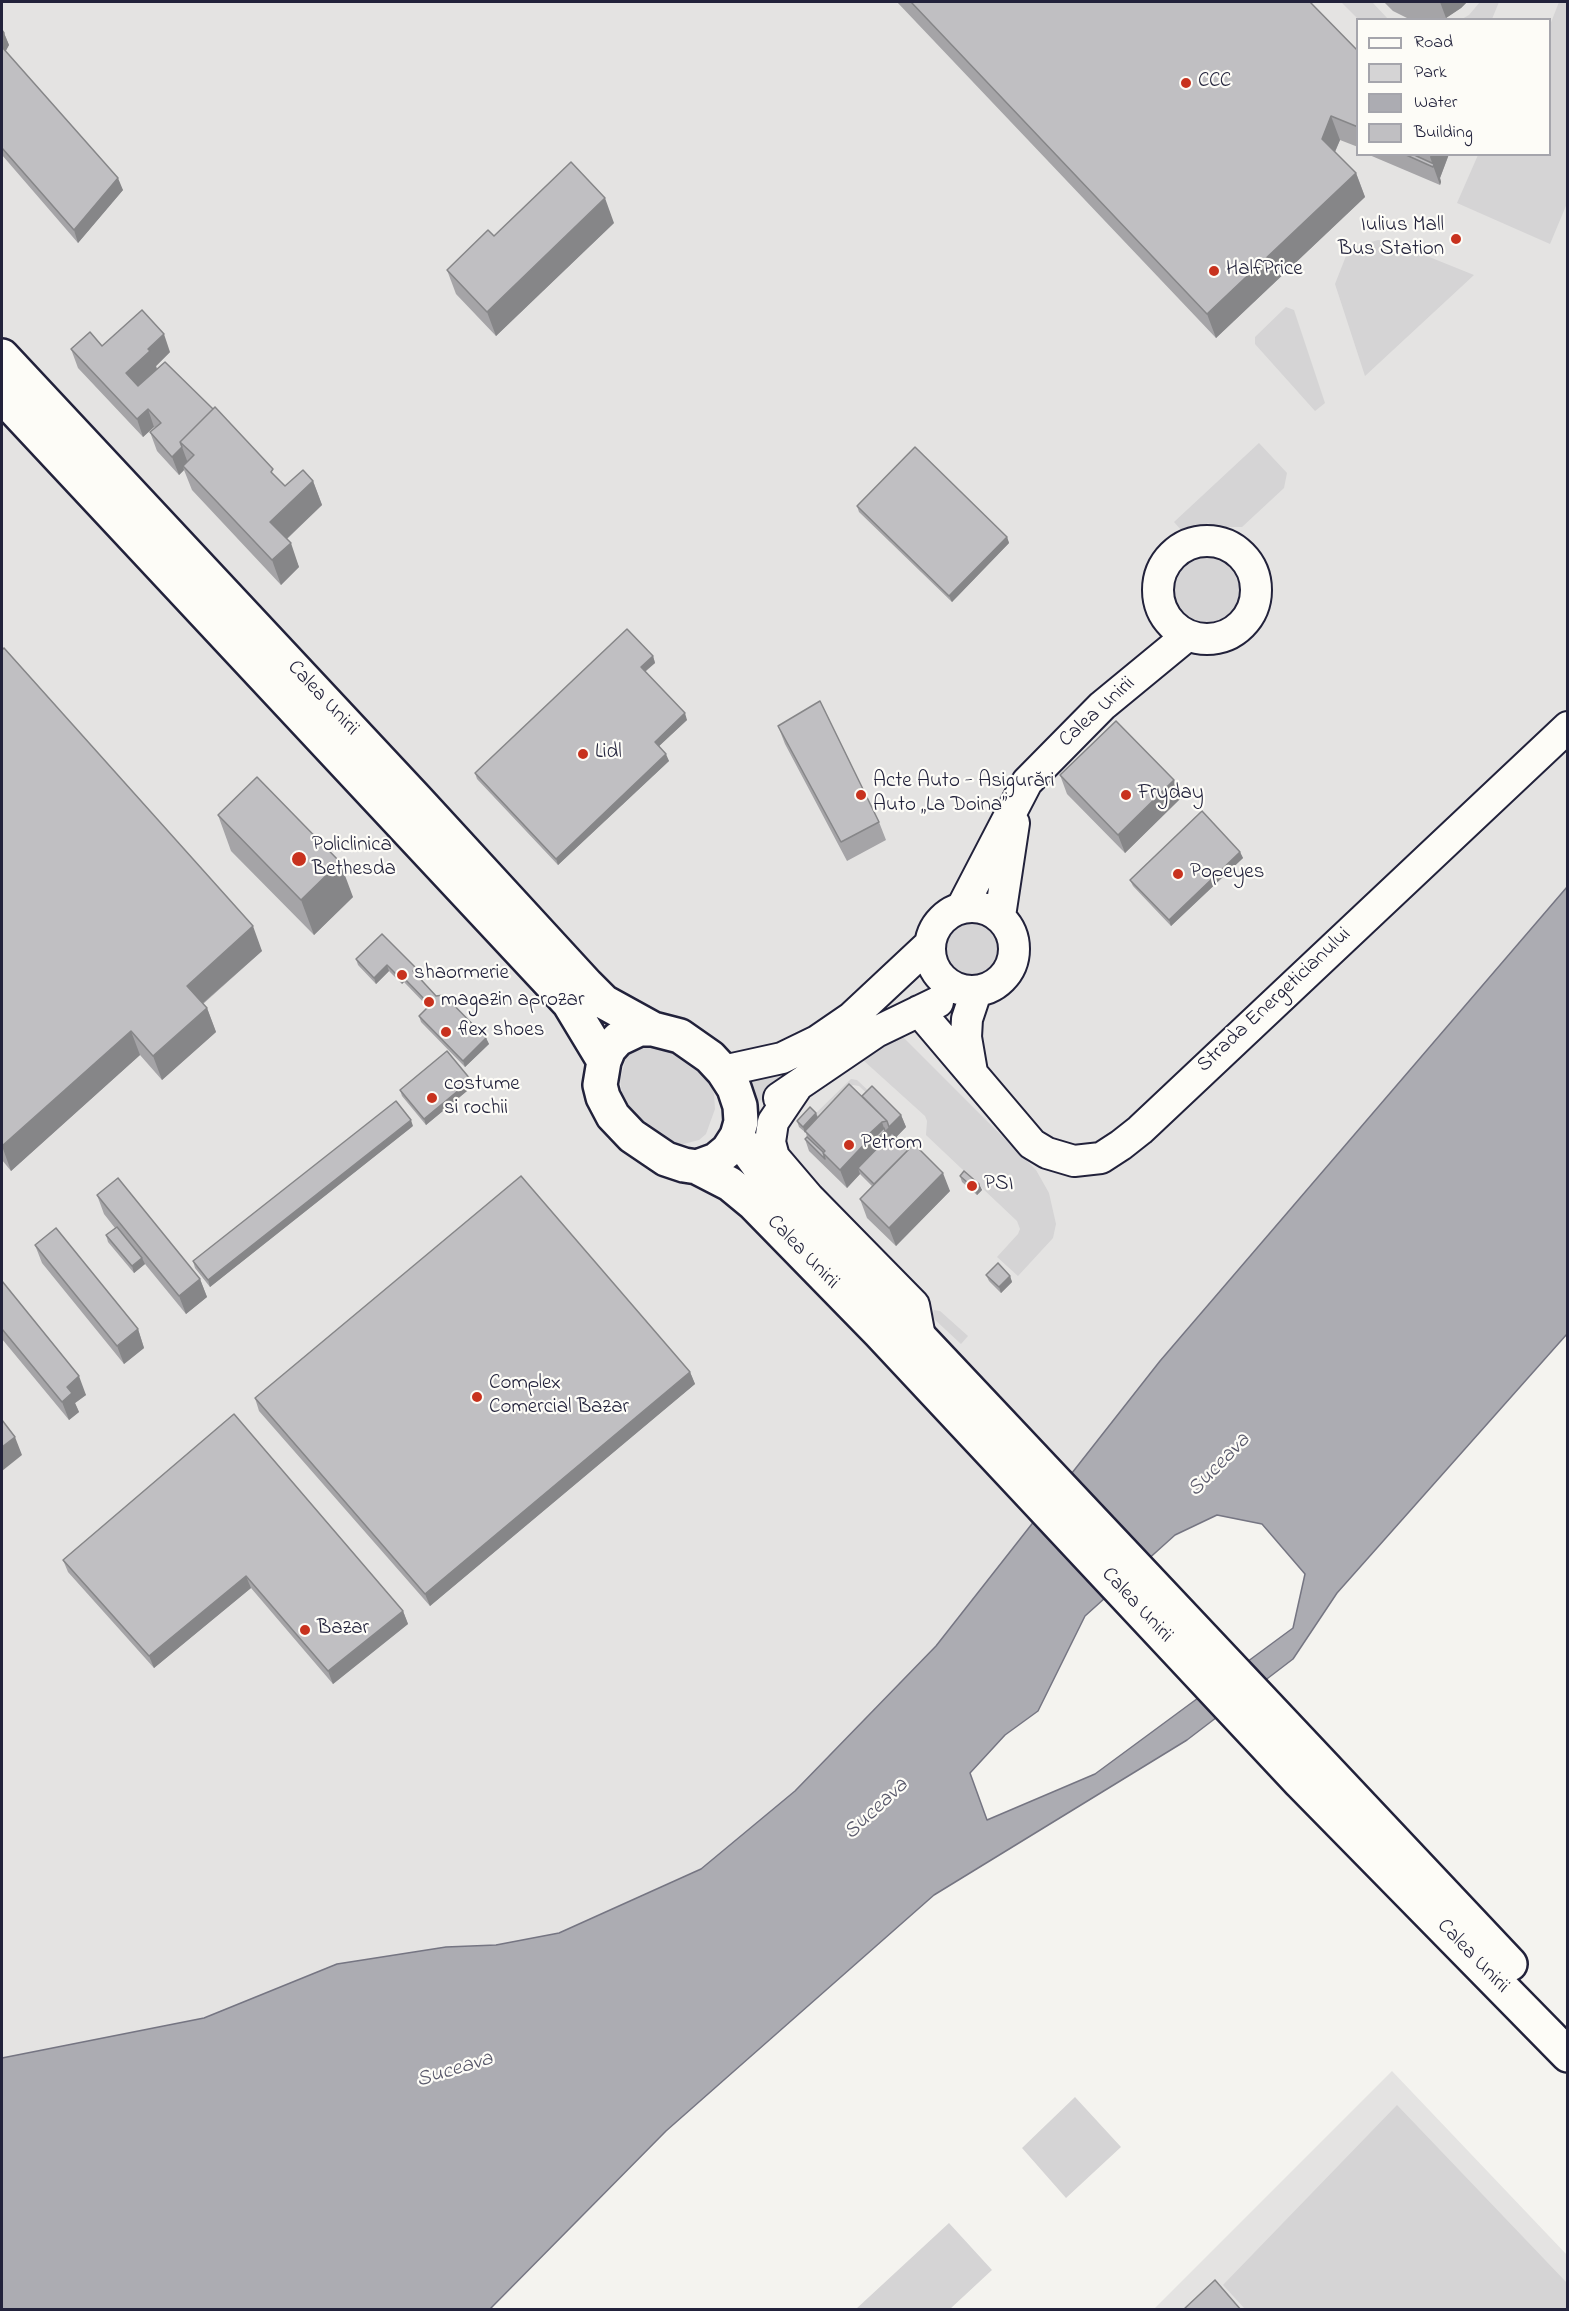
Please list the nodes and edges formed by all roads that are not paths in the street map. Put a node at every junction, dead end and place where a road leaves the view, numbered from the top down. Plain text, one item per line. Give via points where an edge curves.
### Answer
1 (2, 356) edge
2 (2, 396) edge
3 (1187, 636) dead end
4 (1568, 727) edge
5 (1017, 799) junction
6 (962, 907) junction
7 (1000, 916) junction
8 (929, 945) junction
9 (969, 991) junction
10 (919, 1011) junction
11 (653, 1029) junction
12 (604, 1061) junction
13 (723, 1071) junction
14 (972, 1072) junction
15 (796, 1088) junction
16 (739, 1129) junction
17 (697, 1167) junction
18 (922, 1351) junction
19 (1310, 1772) junction
20 (1568, 2024) edge
21 (1568, 2055) edge

1 - 11 main road, Calea Unirii via 587,985 604,1002
2 - 12 main road, Calea Unirii via 569,1003
3 - 5 street, Calea Unirii via 1097,711 1042,764
4 - 14 street, Strada Energeticianului via 1140,1130 1101,1158 1074,1161 1047,1154 1032,1144
5 - 6 street, Calea Unirii
5 - 7 street, Calea Unirii
6 - 7 street via 982,908
6 - 8 street via 939,921
7 - 9 street via 1014,939 1011,967 991,988
8 - 9 street via 934,969 941,978 950,986
8 - 13 street via 852,1017 817,1041 782,1058
9 - 10 street
9 - 14 street via 966,1037
10 - 14 street, Strada Energeticianului
10 - 15 street via 876,1032
11 - 12 main road via 639,1029 618,1039
11 - 13 main road via 680,1036
12 - 17 main road via 600,1085 613,1116 650,1150 666,1159
13 - 16 main road via 740,1106
15 - 16 street
15 - 18 street via 773,1122 770,1142 774,1157 914,1305
16 - 17 main road via 728,1150
16 - 18 main road, Calea Unirii via 761,1169
17 - 18 main road, Calea Unirii via 730,1184
18 - 19 main road, Calea Unirii
19 - 20 main road, Calea Unirii
19 - 21 main road, Calea Unirii

